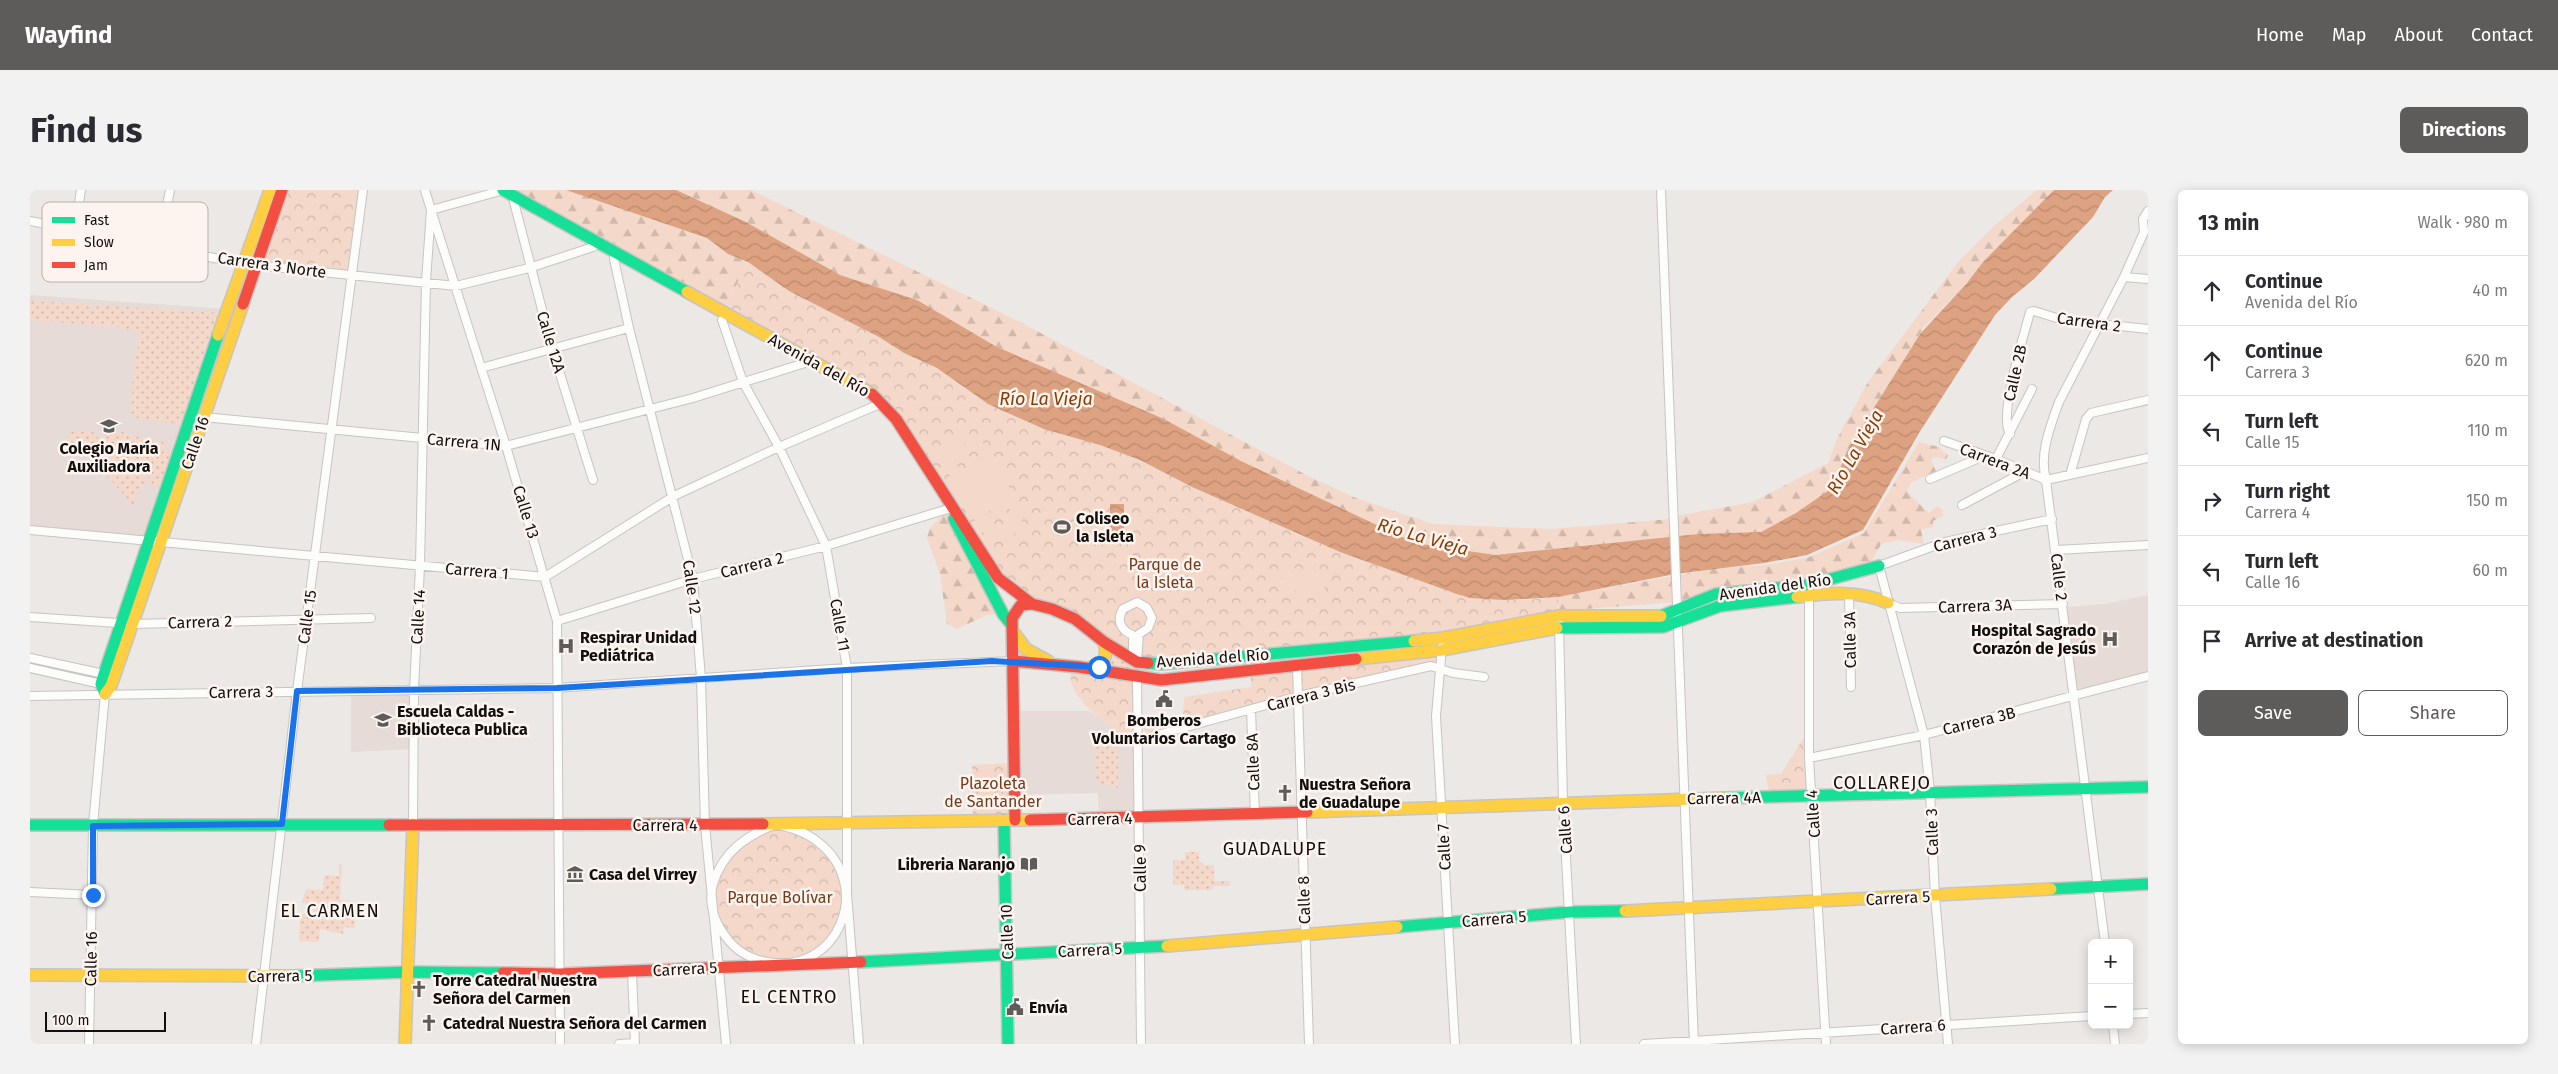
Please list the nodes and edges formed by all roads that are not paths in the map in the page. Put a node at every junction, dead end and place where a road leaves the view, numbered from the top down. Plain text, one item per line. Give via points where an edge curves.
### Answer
1 (270, 190) edge
2 (282, 190) edge
3 (363, 190) edge
4 (425, 190) edge
5 (1661, 190) edge
6 (498, 191) edge
7 (514, 202) junction
8 (431, 210) junction
9 (2148, 211) edge
10 (2145, 230) edge
11 (593, 247) junction
12 (208, 256) edge
13 (614, 258) junction
14 (250, 265) junction
15 (529, 268) junction
16 (351, 275) junction
17 (2124, 277) junction
18 (2148, 279) edge
19 (426, 281) junction
20 (456, 286) junction
21 (2030, 312) joint
22 (722, 320) junction
23 (2099, 325) junction
24 (629, 328) junction
25 (2148, 329) edge
26 (552, 348) junction
27 (805, 363) junction
28 (481, 368) junction
29 (743, 382) junction
30 (2032, 389) dead end
31 (2148, 400) edge
32 (880, 404) junction
33 (649, 409) junction
34 (203, 417) junction
35 (577, 428) junction
36 (332, 429) junction
37 (2010, 434) junction
38 (424, 438) junction
39 (1944, 441) dead end
40 (506, 446) junction
41 (779, 447) junction
42 (1984, 456) junction
43 (1996, 458) junction
44 (2148, 458) edge
45 (2024, 472) junction
46 (2070, 475) junction
47 (1930, 479) dead end
48 (593, 480) dead end
49 (2046, 480) junction
50 (674, 496) junction
51 (1962, 505) dead end
52 (948, 509) junction
53 (2052, 519) junction
54 (30, 530) edge
55 (155, 542) junction
56 (2148, 545) edge
57 (826, 546) junction
58 (2056, 550) junction
59 (315, 558) junction
60 (420, 566) junction
61 (1879, 566) junction
62 (545, 577) junction
63 (693, 579) junction
64 (1808, 590) junction
65 (1849, 593) junction
66 (1888, 603) junction
67 (1032, 604) junction
68 (2062, 604) junction
69 (1678, 611) junction
70 (30, 616) edge
71 (371, 618) dead end
72 (307, 620) junction
73 (557, 621) junction
74 (1559, 622) junction
75 (127, 624) junction
76 (1011, 626) junction
77 (1136, 634) junction
78 (1104, 642) junction
79 (1442, 644) junction
80 (30, 658) edge
81 (1013, 661) junction
82 (1137, 662) junction
83 (1051, 664) joint
84 (1297, 666) junction
85 (1086, 667) junction
86 (30, 668) edge
87 (847, 668) junction
88 (1440, 669) junction
89 (2148, 676) edge
90 (1137, 677) junction
91 (1484, 677) dead end
92 (701, 678) junction
93 (103, 684) junction
94 (1851, 687) dead end
95 (557, 688) junction
96 (414, 690) junction
97 (297, 691) junction
98 (30, 696) edge
99 (1299, 696) junction
100 (2075, 696) junction
101 (1251, 710) junction
102 (1924, 735) junction
103 (1139, 740) junction
104 (1809, 758) junction
105 (2148, 787) edge
106 (2087, 789) junction
107 (1930, 792) junction
108 (1811, 796) junction
109 (1685, 799) junction
110 (1563, 802) junction
111 (1441, 806) junction
112 (1301, 814) junction
113 (1254, 815) junction
114 (1140, 818) junction
115 (1009, 820) junction
116 (849, 823) junction
117 (282, 824) junction
118 (413, 824) junction
119 (559, 824) junction
120 (776, 824) junction
121 (30, 825) edge
122 (705, 825) junction
123 (93, 826) junction
124 (2148, 884) edge
125 (2099, 887) junction
126 (30, 892) edge
127 (847, 894) junction
128 (93, 895) junction
129 (1935, 896) junction
130 (711, 901) junction
131 (1818, 901) junction
132 (1690, 909) junction
133 (1570, 912) junction
134 (1448, 923) junction
135 (1305, 935) junction
136 (2105, 939) edge
137 (1140, 948) junction
138 (1008, 955) junction
139 (851, 962) junction
140 (783, 965) junction
141 (718, 967) junction
142 (409, 972) junction
143 (632, 972) junction
144 (558, 974) junction
145 (30, 975) edge
146 (91, 975) junction
147 (264, 977) junction
148 (2148, 1013) edge
149 (2133, 1014) edge
150 (2088, 1016) edge
151 (1947, 1024) junction
152 (2114, 1029) edge
153 (1825, 1033) junction
154 (635, 1043) edge
155 (1694, 1043) edge
156 (88, 1044) edge
157 (256, 1044) edge
158 (405, 1044) edge
159 (560, 1044) edge
160 (619, 1044) edge
161 (726, 1044) edge
162 (859, 1044) edge
163 (1008, 1044) edge
164 (1141, 1044) edge
165 (1309, 1044) edge
166 (1456, 1044) edge
167 (1576, 1044) edge
168 (1644, 1044) edge
169 (1826, 1044) edge
170 (1948, 1044) edge
171 (2116, 1044) edge

1 - 14 main road, Calle 16
2 - 14 main road, Calle 16
3 - 16 street, Calle 15
4 - 8 street, Calle 14
5 - 69 street
6 - 7 main road, Avenida del Río
6 - 8 street
6 - 32 main road, Avenida del Río via 874,395
7 - 11 main road, Avenida del Río
7 - 15 street, Calle 12A
8 - 19 street, Calle 14
8 - 20 street, Calle 13
9 - 10 street, Calle 2
10 - 17 street, Calle 2
11 - 13 main road, Avenida del Río
11 - 15 street
12 - 14 street, Carrera 3 Norte
13 - 22 main road, Avenida del Río
13 - 24 street, Calle 12
14 - 16 street, Carrera 3 Norte
14 - 34 main road, Calle 16
14 - 55 main road, Calle 16
15 - 20 street
15 - 26 street, Calle 12A
16 - 19 street, Carrera 3 Norte
16 - 36 street, Calle 15
17 - 18 street
17 - 23 street, Calle 2
19 - 20 street, Carrera 3 Norte
19 - 38 street, Calle 14
20 - 28 street, Calle 13
21 - 23 street, Carrera 2
21 - 37 street, Calle 2B via 2005,416
22 - 27 main road, Avenida del Río
22 - 29 street, Calle 11
23 - 25 street, Carrera 2
23 - 49 street, Calle 2 via 2051,423 2044,455
24 - 26 street
24 - 33 street, Calle 12
26 - 28 street
26 - 35 street, Calle 12A
27 - 29 street, Carrera 1N
27 - 32 main road, Avenida del Río
28 - 40 street, Calle 13
29 - 33 street, Carrera 1N
29 - 41 street, Calle 11
30 - 37 street
31 - 46 street via 2091,414 2086,419
32 - 41 street
32 - 52 main road, Avenida del Río
32 - 67 main road, Avenida del Río via 896,418 998,578
33 - 35 street, Carrera 1N
33 - 50 street, Calle 12
34 - 36 street, Carrera 1N
34 - 55 main road, Calle 16
35 - 40 street, Carrera 1N
35 - 48 street, Calle 12A
36 - 38 street, Carrera 1N
36 - 59 street, Calle 15
37 - 43 street
38 - 40 street, Carrera 1N
38 - 60 street, Calle 14
39 - 42 street, Carrera 2A
40 - 62 street, Calle 13
41 - 50 street
41 - 57 street, Calle 11
42 - 43 street, Carrera 2A
42 - 47 street
43 - 45 street, Carrera 2A
44 - 46 street
45 - 49 street, Carrera 2A
45 - 51 street, Carrera 3
46 - 49 street
49 - 53 street, Calle 2
50 - 62 street
50 - 63 street, Calle 12
52 - 57 street, Carrera 2
52 - 76 main road, Avenida del Río
53 - 58 street, Calle 2
53 - 61 street, Carrera 3 via 1945,542
54 - 55 street, Carrera 1
55 - 59 street, Carrera 1
55 - 75 main road, Calle 16
56 - 58 street
57 - 63 street, Carrera 2
57 - 87 street, Calle 11
58 - 68 street, Calle 2
59 - 60 street, Carrera 1
59 - 72 street, Calle 15
60 - 62 street, Carrera 1
60 - 96 street, Calle 14
61 - 64 main road, Avenida del Río
61 - 66 street, Calle 3
62 - 73 street, Calle 13
63 - 73 street, Carrera 2
63 - 92 street, Calle 12
64 - 65 main road, Avenida del Río
64 - 69 main road, Avenida del Río via 1716,594
64 - 104 street, Calle 4
65 - 66 main road, Avenida del Río
65 - 94 street, Calle 3A
66 - 68 street, Carrera 3A via 1900,608
66 - 102 street, Calle 3
67 - 76 main road via 1021,605 1017,609
67 - 78 main road, Avenida del Río via 1075,619
68 - 100 street, Calle 2
69 - 74 main road, Avenida del Río via 1659,617
69 - 109 street
70 - 75 street, Carrera 2
71 - 72 street, Carrera 2
72 - 75 street, Carrera 2
72 - 97 street, Calle 15
73 - 95 street, Calle 13
74 - 79 main road, Avenida del Río
74 - 110 street, Calle 6
75 - 93 main road, Calle 16
75 - 93 main road, Calle 16 via 111,686
76 - 81 main road, Calle 10
76 - 85 main road, Avenida del Río via 1026,649 1042,660
77 - 77 street via 1148,628 1152,618 1147,608 1136,602 1123,609 1119,619 1123,629
77 - 82 street, Calle 9
78 - 82 main road, Avenida del Río
78 - 85 main road via 1105,659 1099,667
79 - 82 main road, Avenida del Río via 1161,664
79 - 84 main road, Avenida del Río
79 - 88 street, Calle 7
80 - 93 street
81 - 83 main road, Carrera 3
81 - 87 street, Carrera 3
81 - 115 main road, Calle 10
82 - 90 main road, Calle 9
83 - 85 main road, Avenida del Río
84 - 90 main road, Avenida del Río via 1161,680
84 - 99 street, Calle 8
85 - 90 main road, Avenida del Río
86 - 93 street
87 - 92 street, Carrera 3
87 - 116 street, Calle 11
88 - 91 street, Carrera 3 Bis
88 - 99 street, Carrera 3 Bis via 1430,666
88 - 111 street, Calle 7 via 1436,716
89 - 100 street, Carrera 3B
90 - 103 street, Calle 9
92 - 95 street, Carrera 3
92 - 122 street, Calle 12
93 - 97 street, Carrera 3
93 - 98 street, Carrera 3 via 89,696
93 - 123 street, Calle 16
95 - 96 street, Carrera 3
95 - 119 street, Calle 13
96 - 97 street, Carrera 3
96 - 118 street, Calle 14
97 - 117 street, Calle 15
99 - 101 street, Carrera 3 Bis
99 - 112 street, Calle 8
100 - 102 street, Carrera 3B
100 - 106 street, Calle 2
101 - 103 street, Carrera 3 Bis
101 - 113 street, Calle 8A
102 - 104 street, Carrera 3B
102 - 107 street, Calle 3
103 - 114 street, Calle 9
104 - 108 street, Calle 4
105 - 106 main road, Carrera 4A
106 - 107 main road, Carrera 4A
106 - 125 street, Calle 2
107 - 108 main road, Carrera 4A
107 - 129 street, Calle 3
108 - 109 main road, Carrera 4A
108 - 131 street, Calle 4
109 - 110 main road, Carrera 4A
109 - 132 street
110 - 111 main road, Carrera 4A
110 - 133 street, Calle 6
111 - 112 main road, Carrera 4A
111 - 134 street, Calle 7
112 - 113 main road, Carrera 4
112 - 135 street, Calle 8
113 - 114 main road, Carrera 4
114 - 115 main road, Carrera 4
114 - 137 street, Calle 9
115 - 116 main road, Carrera 4
115 - 138 main road, Calle 10
116 - 120 main road, Carrera 4
116 - 127 street, Calle 11
117 - 118 main road, Carrera 4
117 - 123 main road, Carrera 4
117 - 147 street, Calle 15
118 - 119 main road, Carrera 4
118 - 142 main road, Calle 14
119 - 122 main road, Carrera 4
119 - 144 street, Calle 13
120 - 122 main road, Carrera 4
120 - 127 street via 808,835 825,848 840,869
120 - 130 street via 752,834 731,850 716,874
121 - 123 main road, Carrera 4
122 - 130 street, Calle 12
123 - 128 street, Calle 16
124 - 125 main road, Carrera 5
125 - 129 main road, Carrera 5
125 - 136 street, Calle 2
126 - 128 street
127 - 139 street, Calle 11
127 - 140 street via 843,920 829,942 808,957
128 - 146 street, Calle 16
129 - 131 main road, Carrera 5
129 - 151 street, Calle 3
130 - 140 street via 721,932 736,948 753,958
130 - 141 street, Calle 12
131 - 132 main road, Carrera 5
131 - 153 street, Calle 4
132 - 133 main road, Carrera 5
132 - 155 street
133 - 134 main road, Carrera 5
133 - 167 street, Calle 6
134 - 135 main road, Carrera 5
134 - 166 street, Calle 7
135 - 137 main road, Carrera 5
135 - 165 street, Calle 8
137 - 138 main road, Carrera 5
137 - 164 street, Calle 9
138 - 139 main road, Carrera 5
138 - 163 main road, Calle 10
139 - 140 main road, Carrera 5
139 - 162 street, Calle 11
140 - 141 main road, Carrera 5
141 - 143 main road, Carrera 5
141 - 161 street, Calle 12
142 - 144 main road, Carrera 5
142 - 147 main road, Carrera 5
142 - 158 main road, Calle 14
143 - 144 main road, Carrera 5
143 - 154 street
144 - 159 street
145 - 146 main road, Carrera 5
146 - 147 main road, Carrera 5
146 - 156 street, Calle 16
147 - 157 street, Calle 15
148 - 149 street
150 - 151 street, Carrera 6
151 - 153 street, Carrera 6
151 - 170 street, Calle 3
152 - 171 street
153 - 155 street, Carrera 6
153 - 169 street, Calle 4
154 - 160 street
155 - 168 street, Carrera 6

